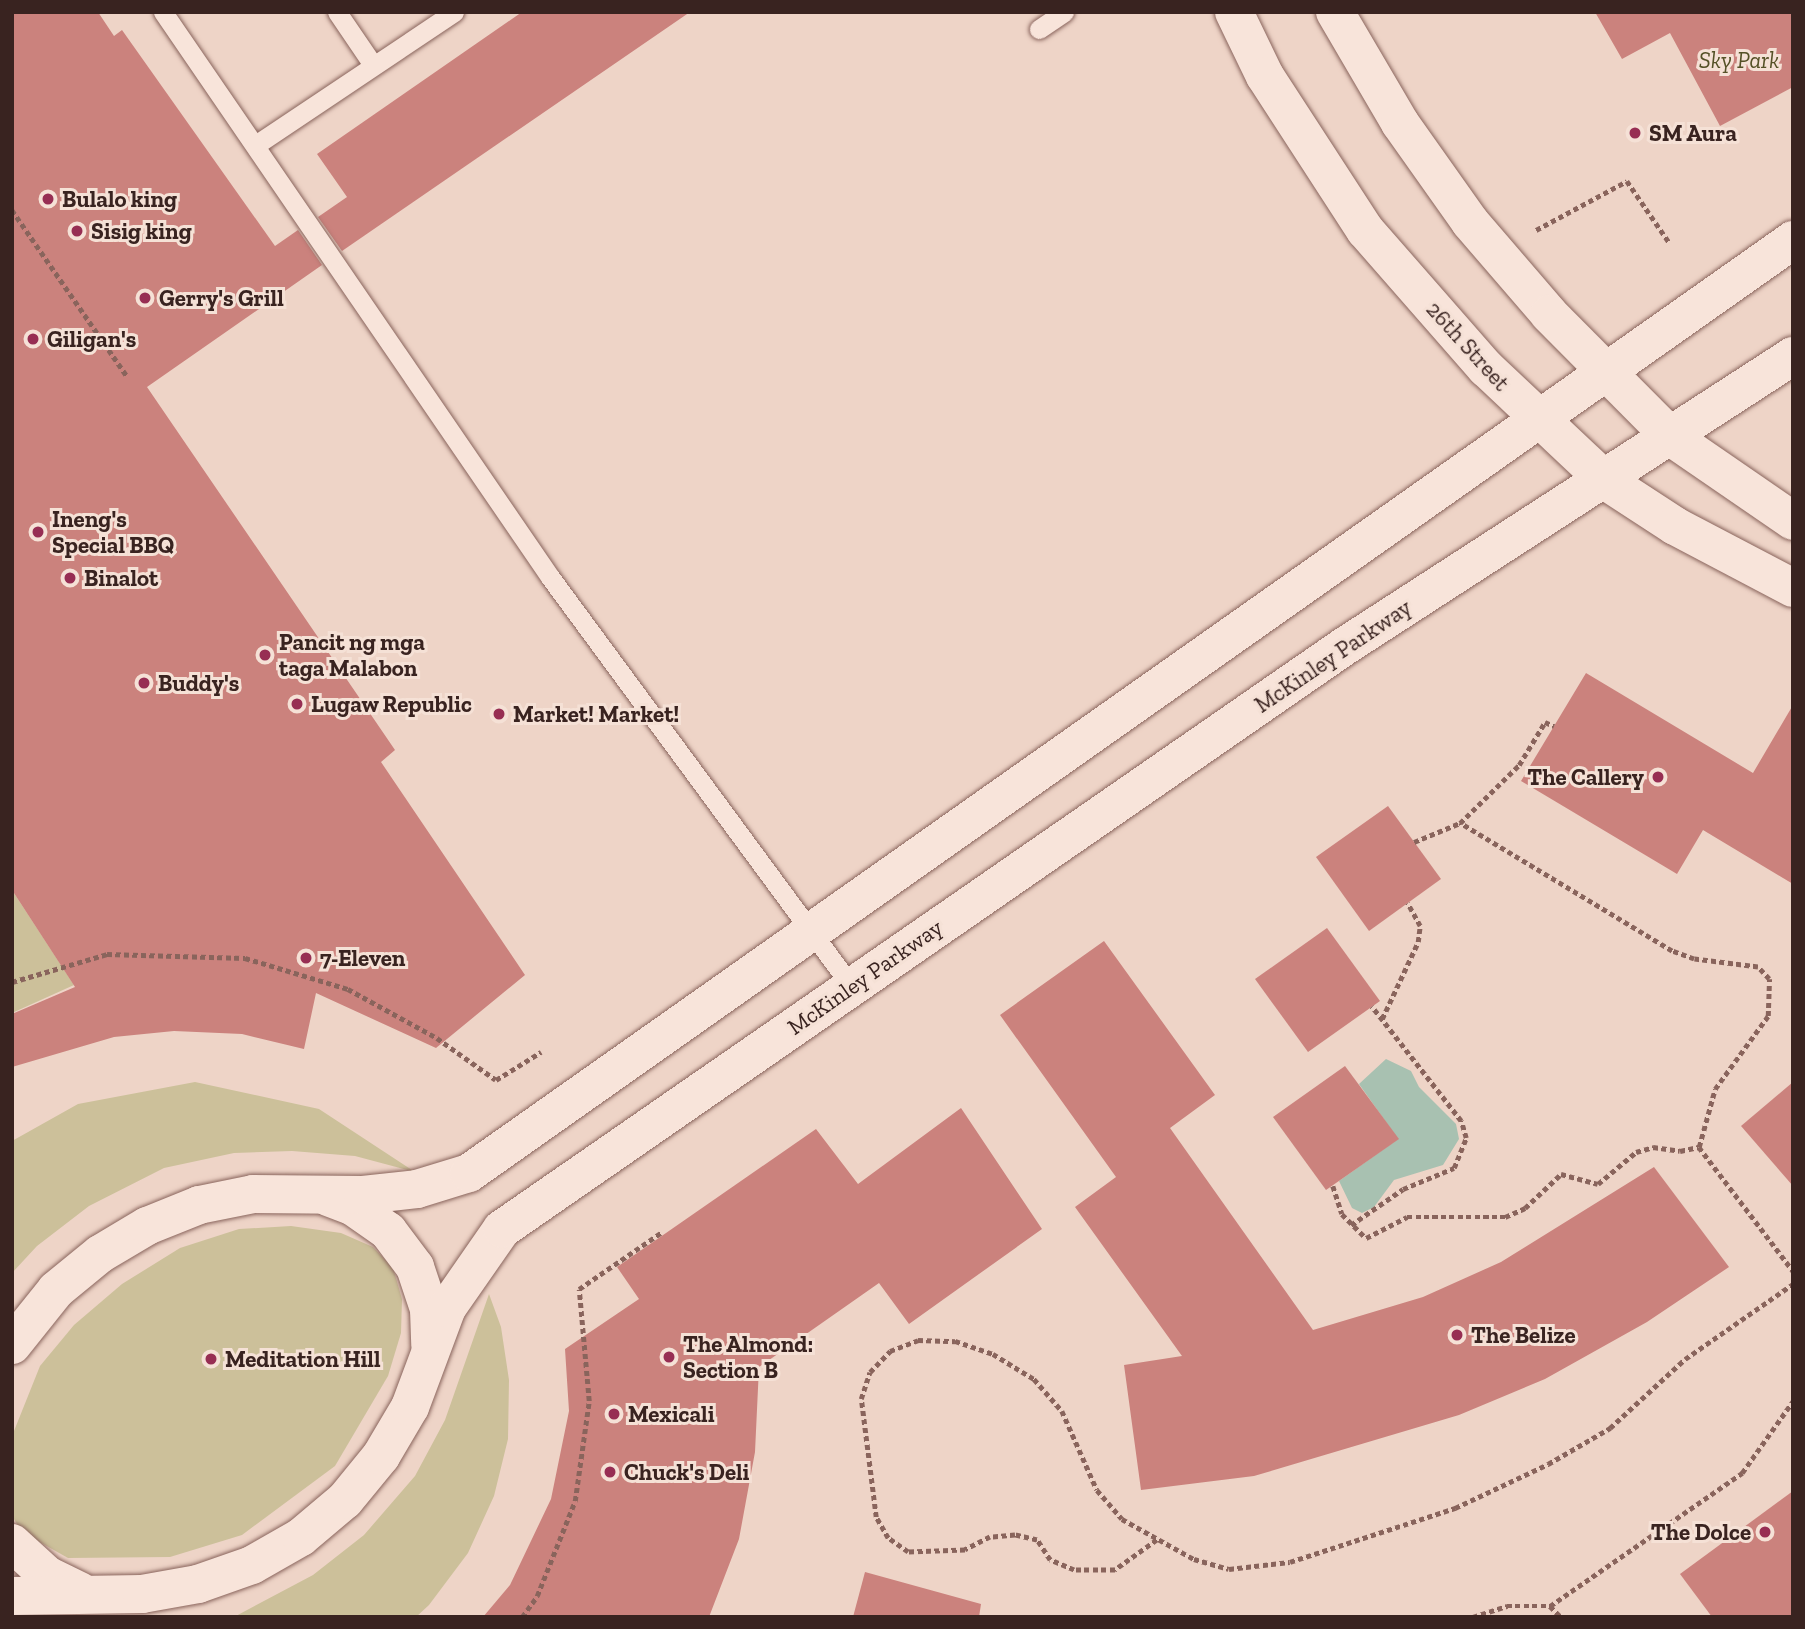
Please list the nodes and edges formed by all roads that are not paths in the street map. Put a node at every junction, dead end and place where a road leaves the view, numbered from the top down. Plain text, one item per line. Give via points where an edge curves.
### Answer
1 (163, 12) edge
2 (337, 12) edge
3 (454, 12) edge
4 (1064, 12) edge
5 (1234, 12) edge
6 (1335, 12) edge
7 (1039, 29) dead end
8 (373, 65) junction
9 (257, 144) junction
10 (1793, 240) edge
11 (1793, 355) edge
12 (1604, 371) junction
13 (1540, 421) junction
14 (1671, 437) junction
15 (1606, 481) junction
16 (1793, 521) edge
17 (1793, 588) edge
18 (809, 931) junction
19 (852, 987) junction
20 (309, 1191) junction
21 (12, 1345) edge
22 (430, 1354) junction
23 (12, 1543) edge
24 (85, 1593) junction
25 (12, 1597) edge

1 - 9 lane
2 - 8 lane
3 - 8 lane
4 - 7 lane
5 - 13 main road, 26th Street via 1265,76 1365,230 1486,368
6 - 12 main road via 1400,122 1470,222
8 - 9 lane
9 - 18 lane via 550,577
10 - 12 main road
11 - 14 main road, McKinley Parkway
12 - 13 main road
12 - 14 main road
13 - 15 main road, 26th Street
13 - 18 main road
14 - 15 main road, McKinley Parkway
14 - 16 main road
15 - 17 main road, 26th Street via 1675,526
15 - 19 main road, McKinley Parkway via 1345,646
18 - 19 lane
18 - 20 main road via 469,1172 404,1191 363,1195
19 - 22 main road, McKinley Parkway via 502,1229 447,1308
20 - 21 main road via 213,1202 147,1226 56,1290
20 - 22 main road via 352,1206 395,1240 415,1267 429,1309
22 - 24 main road, McKinley Parkway via 410,1407 381,1456 345,1500 301,1537 252,1565 198,1584 142,1594
23 - 24 main road via 47,1575
24 - 25 main road, McKinley Parkway

